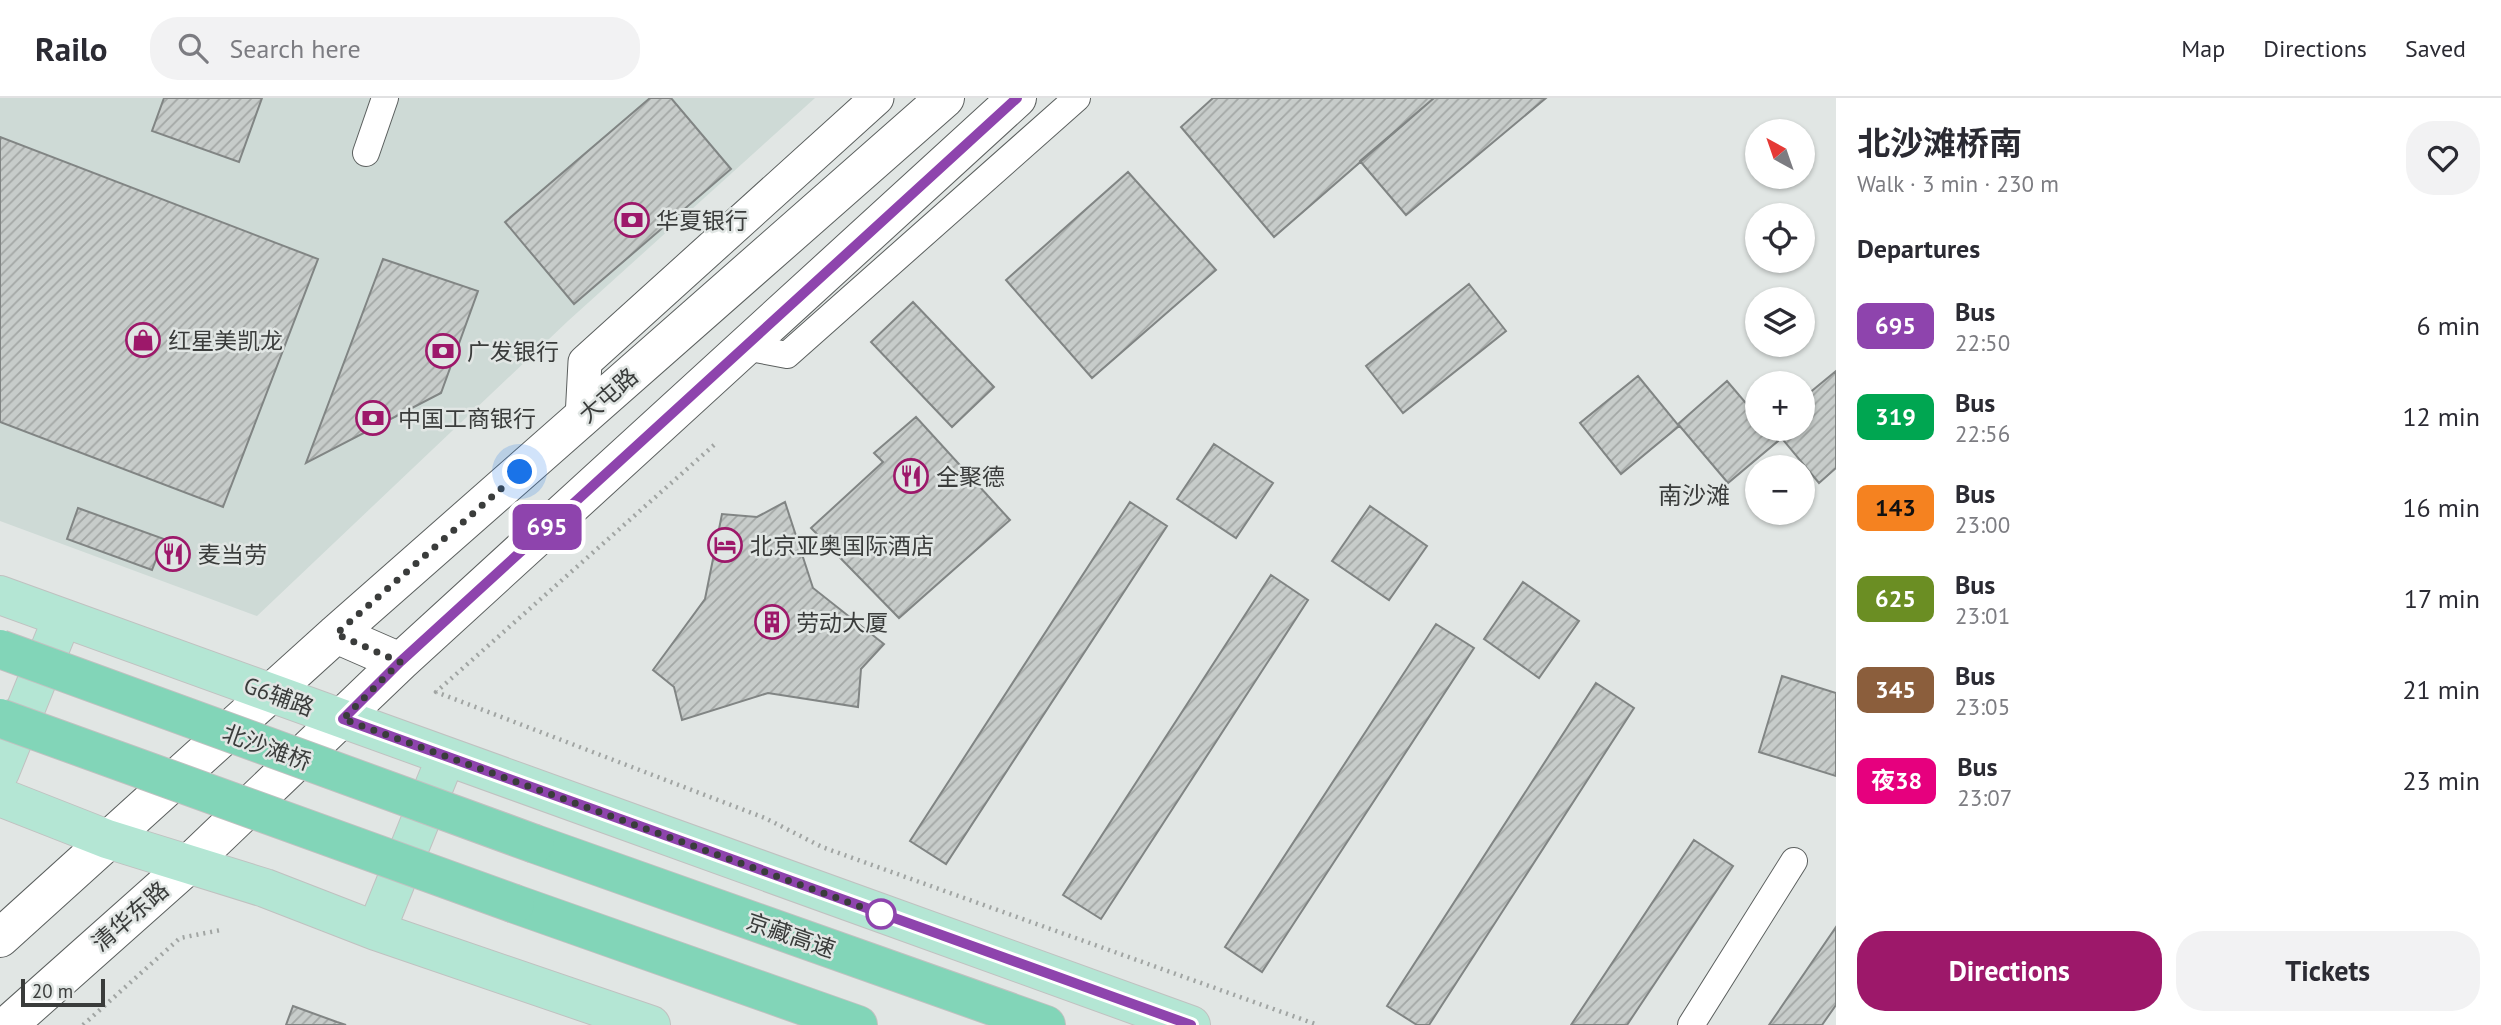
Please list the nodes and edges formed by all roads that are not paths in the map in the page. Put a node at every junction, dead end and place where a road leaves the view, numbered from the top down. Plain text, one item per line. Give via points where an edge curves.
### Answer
1 (385, 98) edge
2 (877, 98) edge
3 (945, 98) edge
4 (1017, 98) edge
5 (1077, 98) edge
6 (366, 153) dead end
7 (745, 347) junction
8 (582, 418) junction
9 (0, 595) edge
10 (62, 619) junction
11 (336, 634) junction
12 (0, 649) edge
13 (400, 662) junction
14 (272, 693) junction
15 (0, 718) edge
16 (343, 719) junction
17 (446, 757) junction
18 (0, 772) edge
19 (0, 797) edge
20 (107, 839) junction
21 (535, 844) joint
22 (1794, 861) dead end
23 (190, 864) junction
24 (376, 931) junction
25 (0, 938) edge
26 (8, 1025) edge
27 (651, 1025) edge
28 (858, 1025) edge
29 (1046, 1025) edge
30 (1191, 1025) edge
31 (1691, 1025) edge

1 - 6 street
2 - 8 street via 585,362
3 - 8 main road, 大屯路
4 - 7 main road
5 - 7 street via 788,355
7 - 13 main road
8 - 11 main road, 大屯路
9 - 10 main road, G6辅路
10 - 14 main road, G6辅路
10 - 18 main road
11 - 13 main road
11 - 14 main road, 大屯路
12 - 21 highway, 北沙滩桥, bridge
13 - 16 main road
14 - 16 main road, G6辅路
14 - 20 main road, 大屯路
15 - 28 highway, bridge
16 - 17 main road, G6辅路
16 - 23 main road, 清华东路
17 - 24 main road
17 - 30 main road, G6辅路
19 - 20 main road
20 - 23 main road
20 - 25 main road
21 - 29 highway, 京藏高速
22 - 31 street
23 - 24 main road
23 - 26 main road, 清华东路
24 - 27 main road

